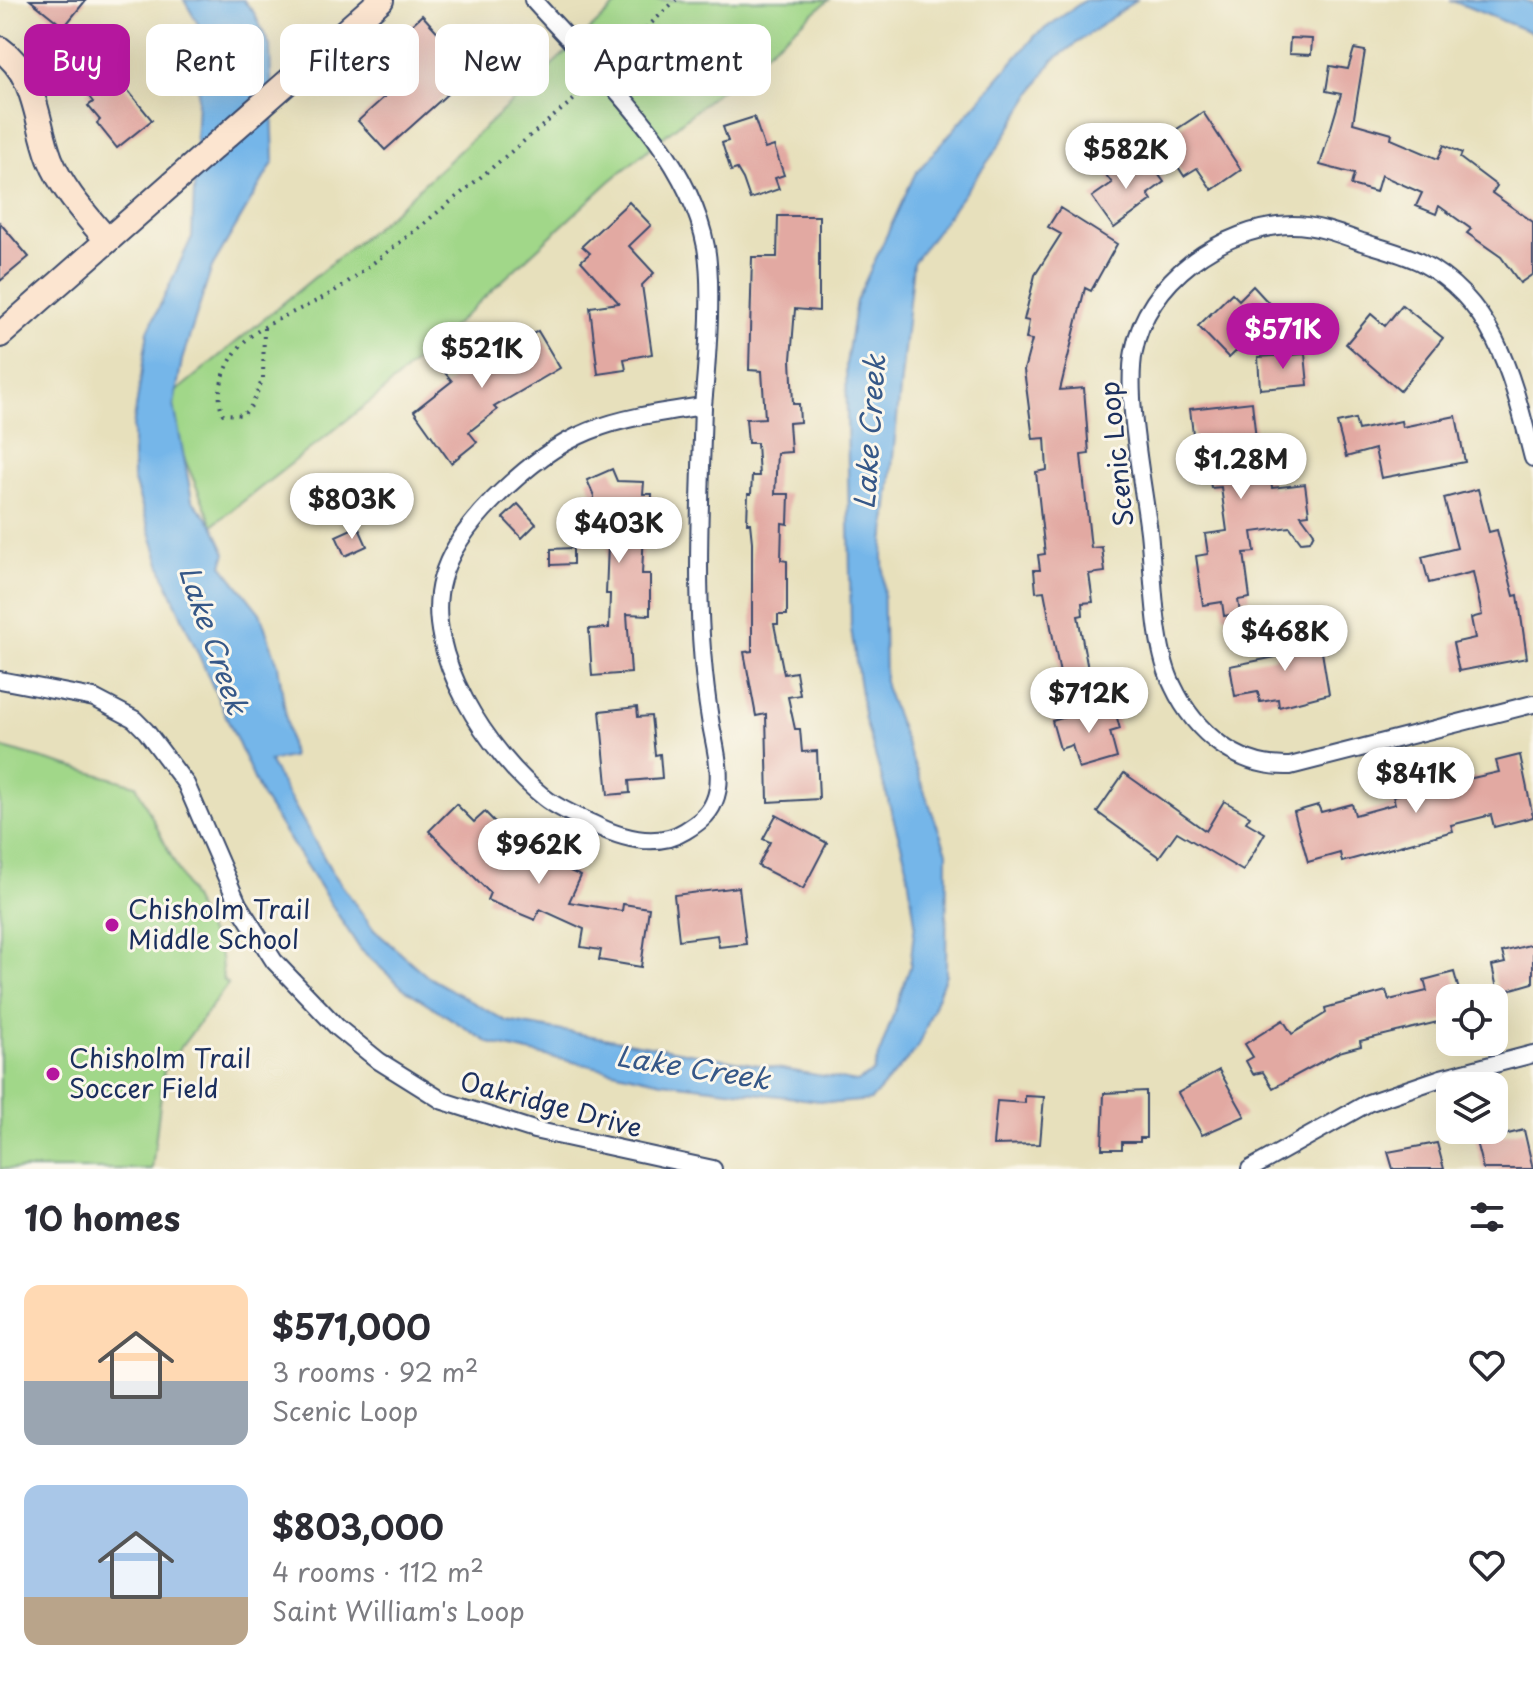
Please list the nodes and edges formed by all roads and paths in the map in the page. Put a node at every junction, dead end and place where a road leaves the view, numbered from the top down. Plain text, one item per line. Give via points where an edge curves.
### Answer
1 (381, 0) edge
2 (533, 0) edge
3 (676, 0) edge
4 (650, 24) edge
5 (0, 49) edge
6 (578, 96) edge
7 (107, 240) junction
8 (264, 328) junction
9 (0, 335) edge
10 (703, 406) junction
11 (1533, 458) edge
12 (0, 680) edge
13 (1533, 704) edge
14 (1533, 1054) edge
15 (713, 1169) edge
16 (1250, 1169) edge

1 - 7 street
2 - 10 street via 657,140 698,219 707,256
3 - 4 path
5 - 7 street via 18,62 32,91 51,160
6 - 8 path via 449,206 344,285
7 - 9 street
8 - 8 path via 226,367 219,404 223,414 243,415 260,392
10 - 10 street via 622,418 556,446 480,513 451,558 439,596 442,635 456,679 497,751 553,804 640,841 665,839 700,821 716,798 719,777 698,613
11 - 13 street, Scenic Loop via 1501,349 1470,299 1416,260 1335,233 1295,225 1267,227 1205,254 1163,289 1134,349 1134,405 1164,663 1185,707 1219,745 1249,761 1290,766
12 - 15 street, Oakridge Drive via 94,698 146,731 186,784 238,904 268,952 296,987 379,1061 443,1101 534,1130
14 - 16 street via 1368,1103

